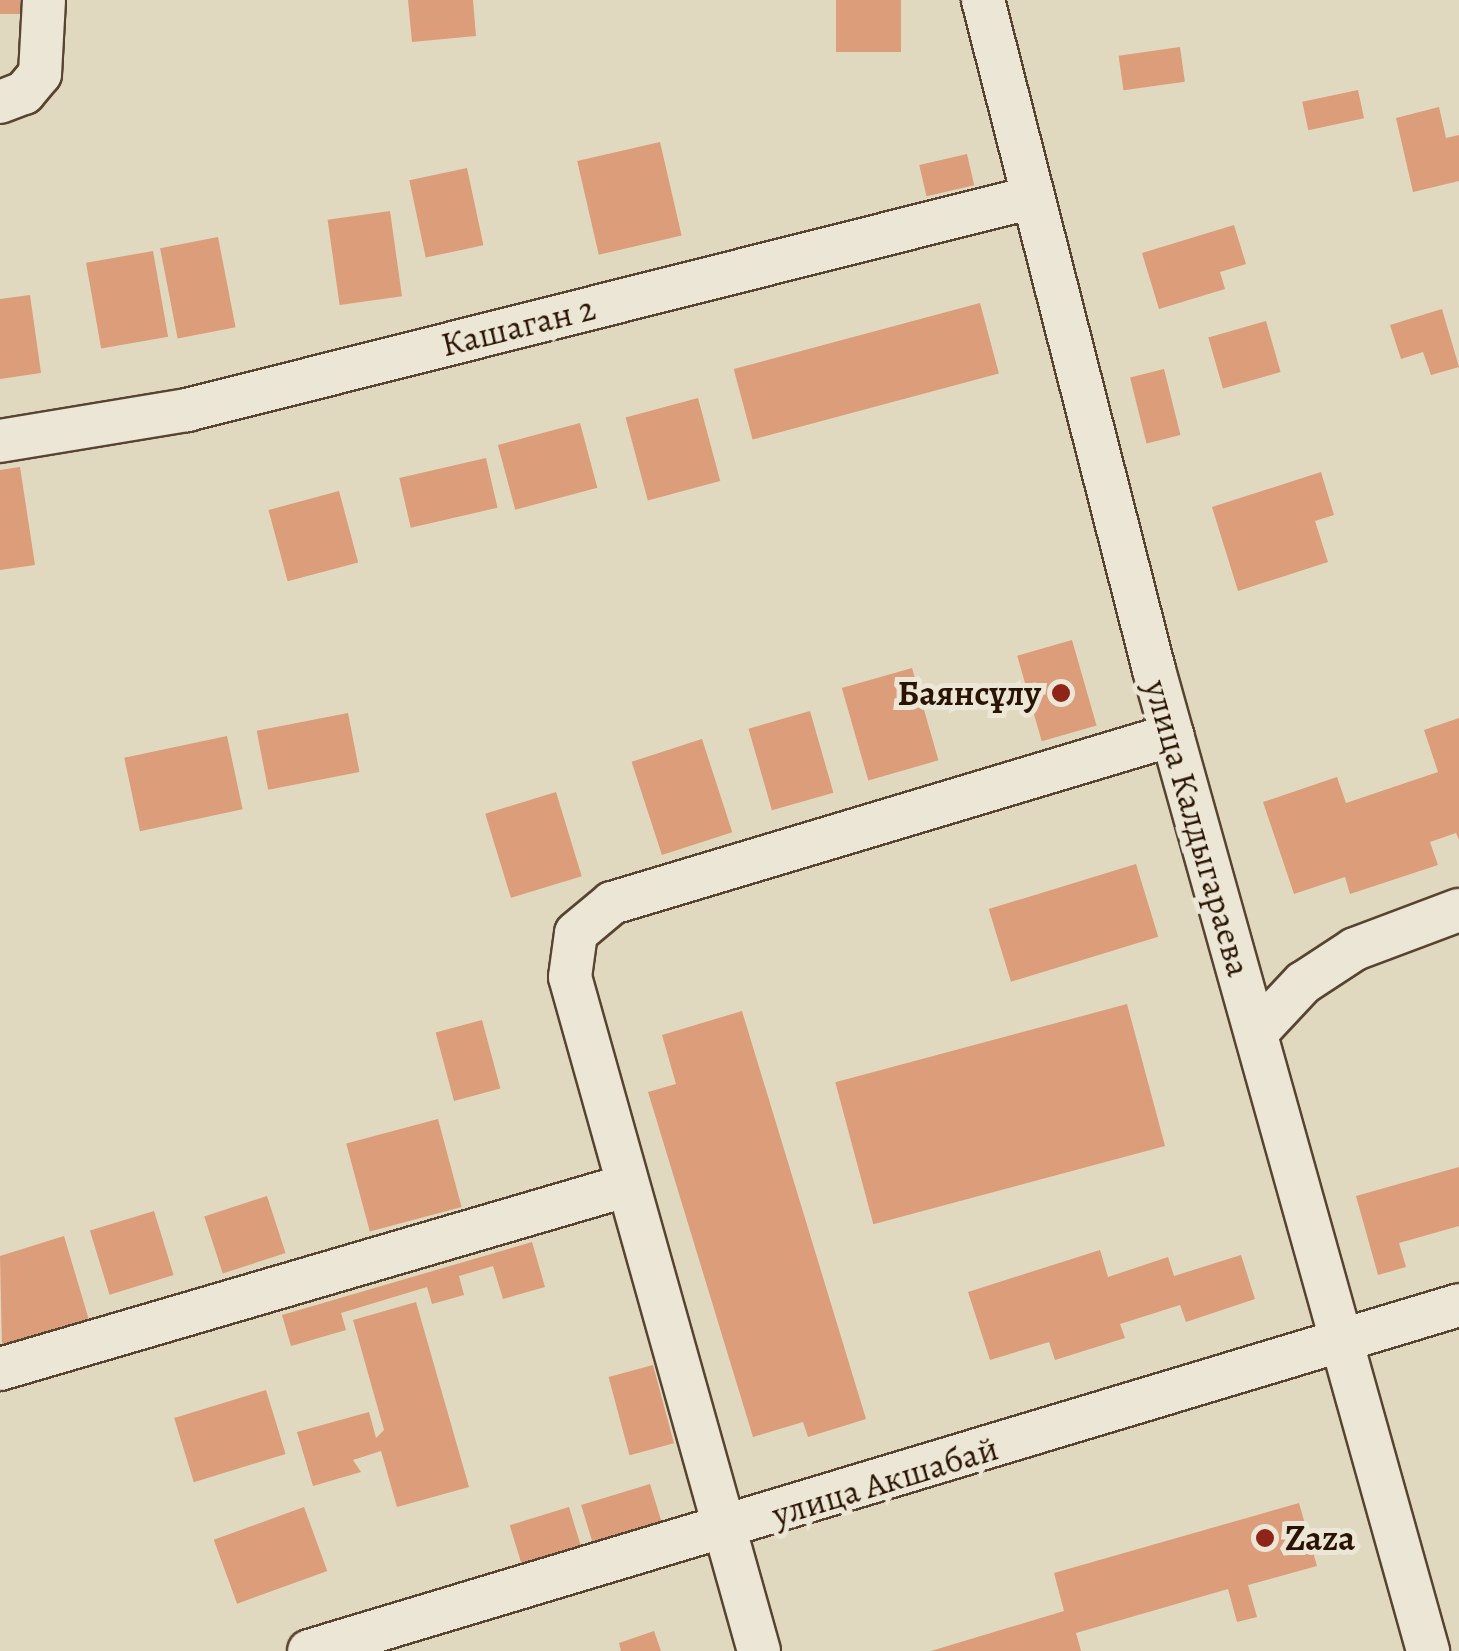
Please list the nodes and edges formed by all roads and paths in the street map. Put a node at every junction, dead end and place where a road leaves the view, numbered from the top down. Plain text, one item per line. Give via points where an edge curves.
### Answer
1 (44, 0) edge
2 (984, 0) edge
3 (0, 102) edge
4 (1034, 197) junction
5 (0, 441) edge
6 (1172, 734) junction
7 (1459, 910) edge
8 (1256, 1033) junction
9 (625, 1186) junction
10 (1459, 1305) edge
11 (1343, 1343) junction
12 (0, 1369) edge
13 (725, 1530) junction
14 (310, 1651) edge
15 (759, 1651) edge
16 (1428, 1651) edge

1 - 3 street via 40,74 24,93
2 - 4 street, улица Калдыгараева
4 - 5 street, Кашаган 2 via 186,410
4 - 6 street, улица Калдыгараева
6 - 8 street, улица Калдыгараева
6 - 9 street via 612,903 576,933 570,977
7 - 8 street via 1355,949 1303,983
8 - 11 street, улица Калдыгараева
9 - 12 street
9 - 13 street
10 - 11 street, улица Акшабай
11 - 13 street, улица Акшабай
11 - 16 street, улица Калдыгараева
13 - 14 street, улица Акшабай
13 - 15 street

